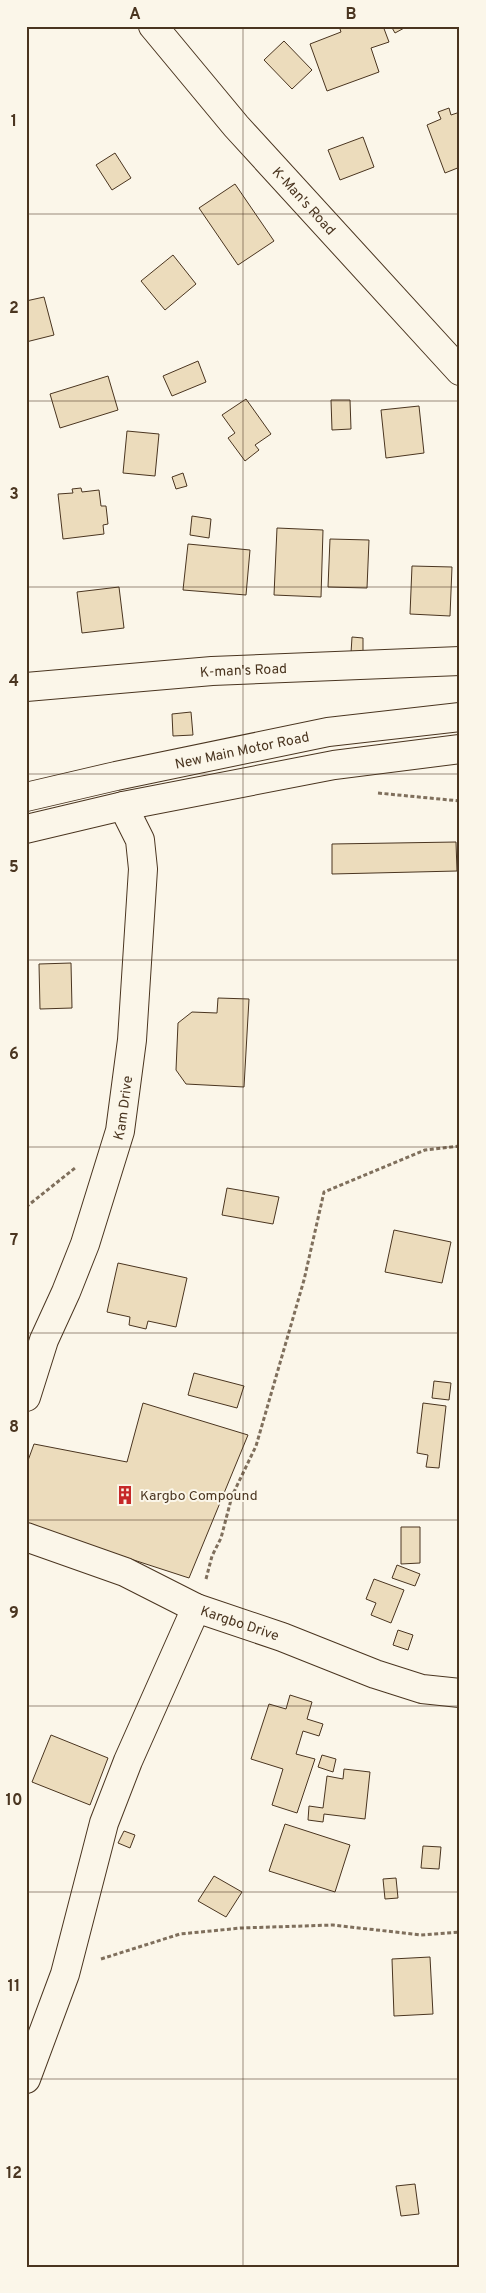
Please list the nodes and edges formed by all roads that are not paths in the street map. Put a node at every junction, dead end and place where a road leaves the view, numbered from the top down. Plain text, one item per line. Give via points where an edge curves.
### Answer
1 (153, 26) edge
2 (460, 371) edge
3 (460, 661) edge
4 (26, 687) edge
5 (460, 717) edge
6 (460, 748) edge
7 (26, 797) edge
8 (124, 806) junction
9 (26, 829) edge
10 (26, 1396) edge
11 (26, 1537) edge
12 (196, 1608) junction
13 (460, 1693) edge
14 (26, 2079) edge

1 - 2 main road, K-Man's Road via 236,126
3 - 4 main road, K-man's Road via 212,672
5 - 7 main road, New Main Motor Road via 328,732
6 - 8 main road via 334,765
8 - 9 main road
8 - 10 main road, Kam Drive via 140,840 143,868 132,1040 120,1131 85,1244 44,1340
11 - 12 main road, Kargbo Drive via 125,1572
12 - 13 main road, Kargbo Drive via 422,1690
12 - 14 main road via 104,1823 65,1974

